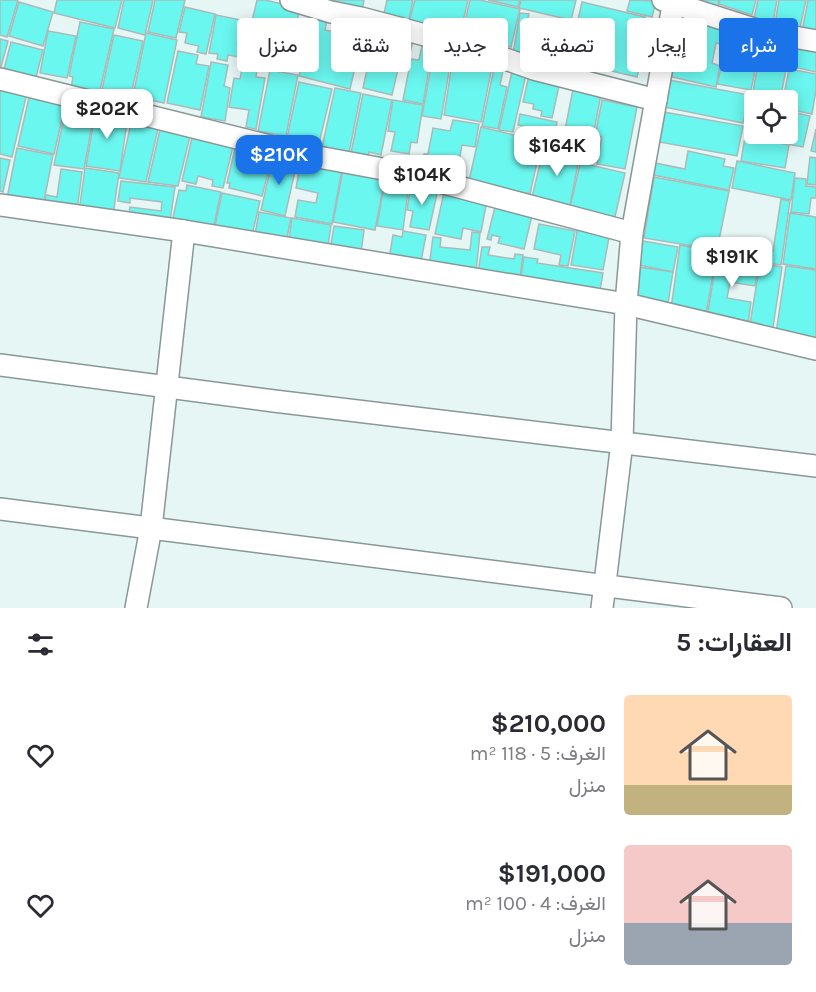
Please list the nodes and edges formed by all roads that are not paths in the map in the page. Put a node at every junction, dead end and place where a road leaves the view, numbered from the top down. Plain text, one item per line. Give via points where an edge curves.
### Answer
1 (291, 0) edge
2 (670, 1) edge
3 (816, 41) edge
4 (0, 79) edge
5 (656, 100) junction
6 (0, 206) edge
7 (184, 231) junction
8 (632, 233) junction
9 (626, 304) junction
10 (816, 349) edge
11 (0, 365) edge
12 (168, 387) junction
13 (622, 442) junction
14 (816, 466) edge
15 (0, 509) edge
16 (151, 528) junction
17 (604, 584) junction
18 (136, 608) edge
19 (602, 608) edge
20 (781, 608) edge

1 - 5 street
2 - 3 street via 760,31
2 - 5 street
4 - 8 street via 302,154 410,174
5 - 8 street
6 - 7 street
7 - 9 street
7 - 12 street
8 - 9 street
9 - 10 street
9 - 13 street
11 - 12 street
12 - 13 street
12 - 16 street
13 - 14 street
13 - 17 street
15 - 16 street
16 - 17 street
16 - 18 street
17 - 19 street
17 - 20 street

